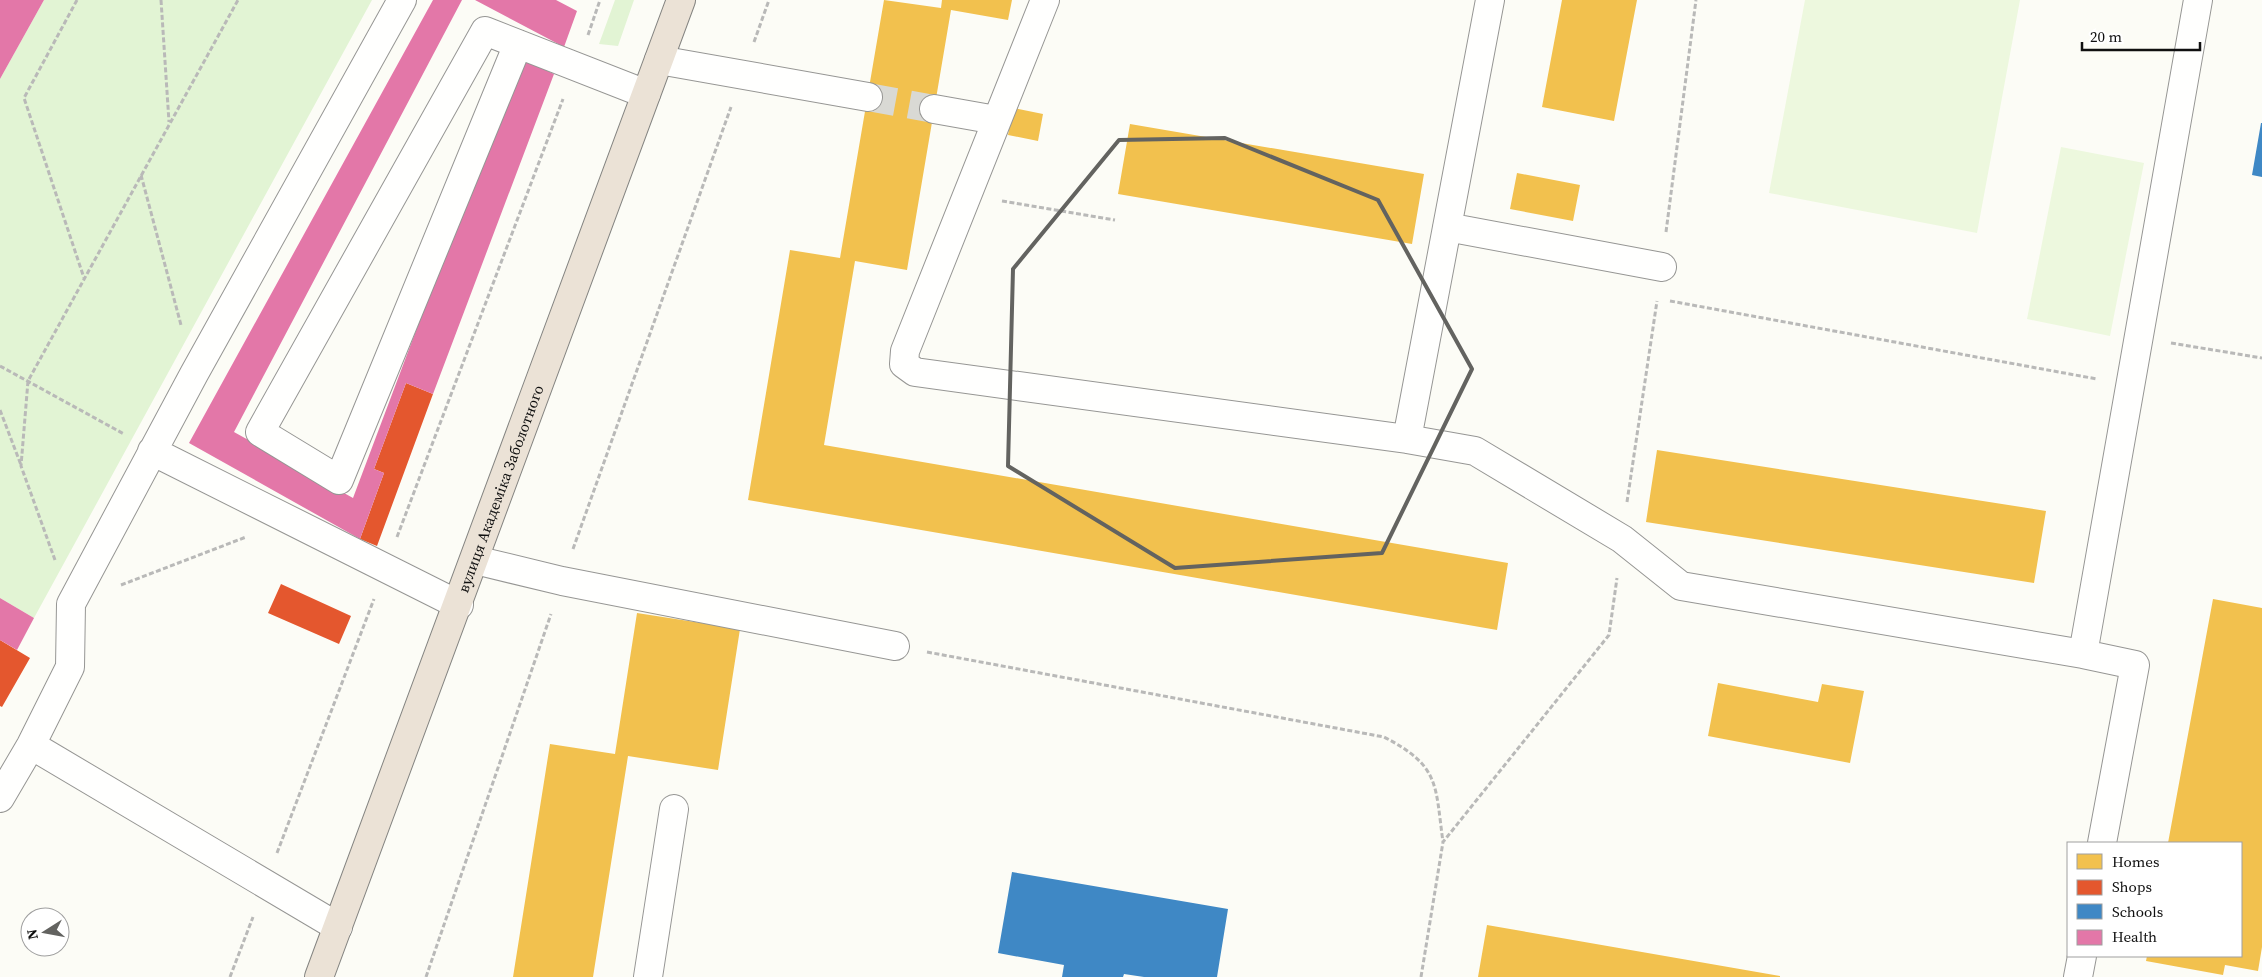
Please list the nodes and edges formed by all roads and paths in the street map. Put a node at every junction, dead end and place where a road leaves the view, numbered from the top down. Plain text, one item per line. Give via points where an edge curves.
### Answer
1 (78, 0) edge
2 (161, 0) edge
3 (238, 0) edge
4 (402, 0) edge
5 (681, 0) edge
6 (769, 0) edge
7 (1045, 0) edge
8 (1490, 0) edge
9 (2198, 0) edge
10 (518, 44) junction
11 (659, 60) junction
12 (576, 67) junction
13 (742, 74) junction
14 (646, 94) junction
15 (868, 97) tunnel mouth
16 (934, 109) tunnel mouth
17 (996, 120) junction
18 (169, 123) junction
19 (141, 175) junction
20 (966, 195) junction
21 (1115, 220) dead end
22 (1447, 227) junction
23 (1662, 267) dead end
24 (84, 278) junction
25 (1657, 298) dead end
26 (2140, 338) junction
27 (2262, 358) edge
28 (0, 366) edge
29 (194, 374) junction
30 (28, 381) junction
31 (2131, 385) junction
32 (0, 410) edge
33 (1407, 439) junction
34 (152, 450) junction
35 (22, 466) junction
36 (290, 520) junction
37 (475, 560) junction
38 (386, 568) junction
39 (562, 581) junction
40 (71, 604) junction
41 (459, 605) junction
42 (895, 646) joint
43 (2083, 654) junction
44 (30, 745) junction
45 (0, 798) edge
46 (674, 809) dead end
47 (1443, 842) dead end
48 (2102, 842) edge
49 (265, 884) junction
50 (338, 927) junction
51 (2082, 957) edge
52 (230, 977) edge
53 (319, 977) edge
54 (426, 977) edge
55 (648, 977) edge
56 (2078, 977) edge

1 - 24 path via 24,98
2 - 18 path
3 - 18 path
4 - 29 lane
5 - 11 highway, вулиця Академіка Заболотного
6 - 13 path
7 - 17 lane
8 - 22 lane
9 - 26 lane
10 - 10 lane via 484,31 260,432 339,480
10 - 12 lane
11 - 13 lane
11 - 14 highway, вулиця Академіка Заболотного
12 - 14 lane
12 - 38 path
13 - 15 lane
13 - 39 path
14 - 37 highway, вулиця Академіка Заболотного
16 - 17 lane
17 - 20 lane
18 - 19 path
19 - 24 path
19 - 29 path
20 - 21 path
20 - 33 lane via 905,351 904,364 915,372
22 - 23 lane
22 - 33 lane
24 - 30 path
25 - 31 path
26 - 27 path
26 - 31 lane
28 - 30 path
29 - 34 lane
30 - 34 path
30 - 35 path
31 - 43 lane
32 - 35 path
33 - 43 lane via 1475,451 1622,539 1681,586
34 - 36 lane
34 - 40 lane
35 - 40 path
36 - 38 lane
36 - 40 path
37 - 39 lane
37 - 41 highway, вулиця Академіка Заболотного
38 - 41 lane
38 - 49 path
39 - 42 lane
39 - 54 path
40 - 44 lane via 70,667
41 - 50 highway, вулиця Академіка Заболотного
42 - 47 path via 1384,737 1423,763 1435,784
43 - 48 lane via 2135,665
44 - 45 lane
44 - 49 lane
46 - 55 lane
49 - 50 lane
49 - 52 path
50 - 53 highway, вулиця Академіка Заболотного
51 - 56 lane

